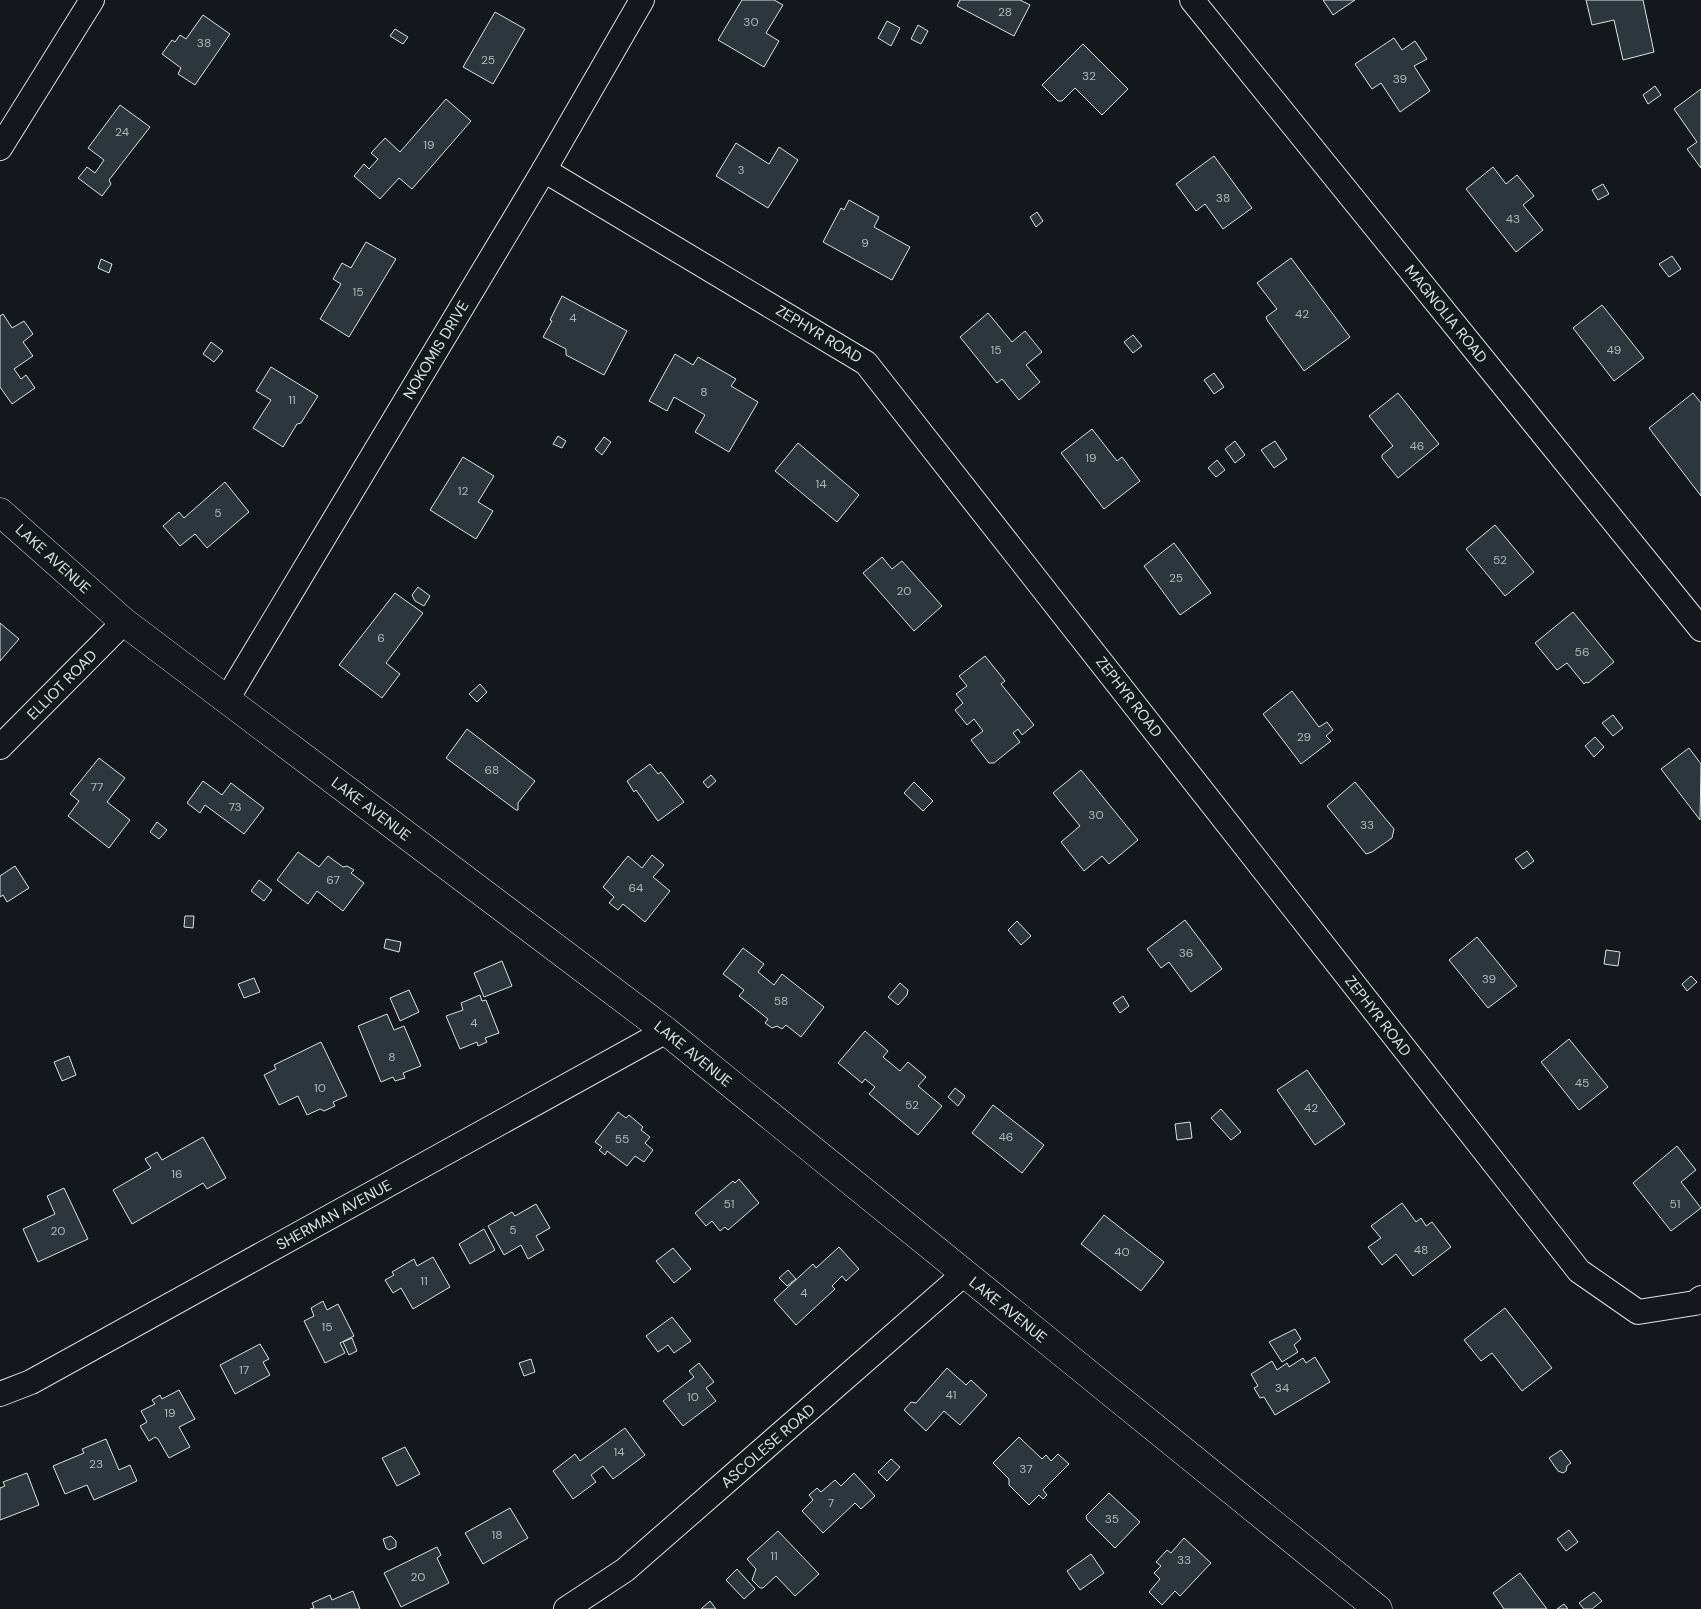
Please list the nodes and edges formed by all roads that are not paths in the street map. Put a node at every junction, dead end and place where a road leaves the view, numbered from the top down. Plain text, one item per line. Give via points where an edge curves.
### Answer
1 (92, 0) edge
2 (642, 0) edge
3 (1192, 0) edge
4 (0, 148) edge
5 (544, 170) junction
6 (0, 512) edge
7 (124, 622) junction
8 (1701, 628) edge
9 (227, 699) junction
10 (0, 747) edge
11 (666, 1031) junction
12 (964, 1274) junction
13 (1701, 1298) edge
14 (0, 1394) edge
15 (566, 1609) edge
16 (1378, 1609) edge

1 - 4 street
2 - 5 street, NOKOMIS DRIVE
3 - 8 street, MAGNOLIA ROAD
5 - 9 street, NOKOMIS DRIVE
5 - 13 street, ZEPHYR ROAD via 866,362 1579,1271 1638,1312 1695,1303
6 - 7 street, LAKE AVENUE
7 - 9 street, LAKE AVENUE
7 - 10 street, ELLIOT ROAD
9 - 11 street, LAKE AVENUE
11 - 12 street, LAKE AVENUE
11 - 14 street, SHERMAN AVENUE via 31,1382
12 - 15 street, ASCOLESE ROAD via 625,1570
12 - 16 street, LAKE AVENUE

